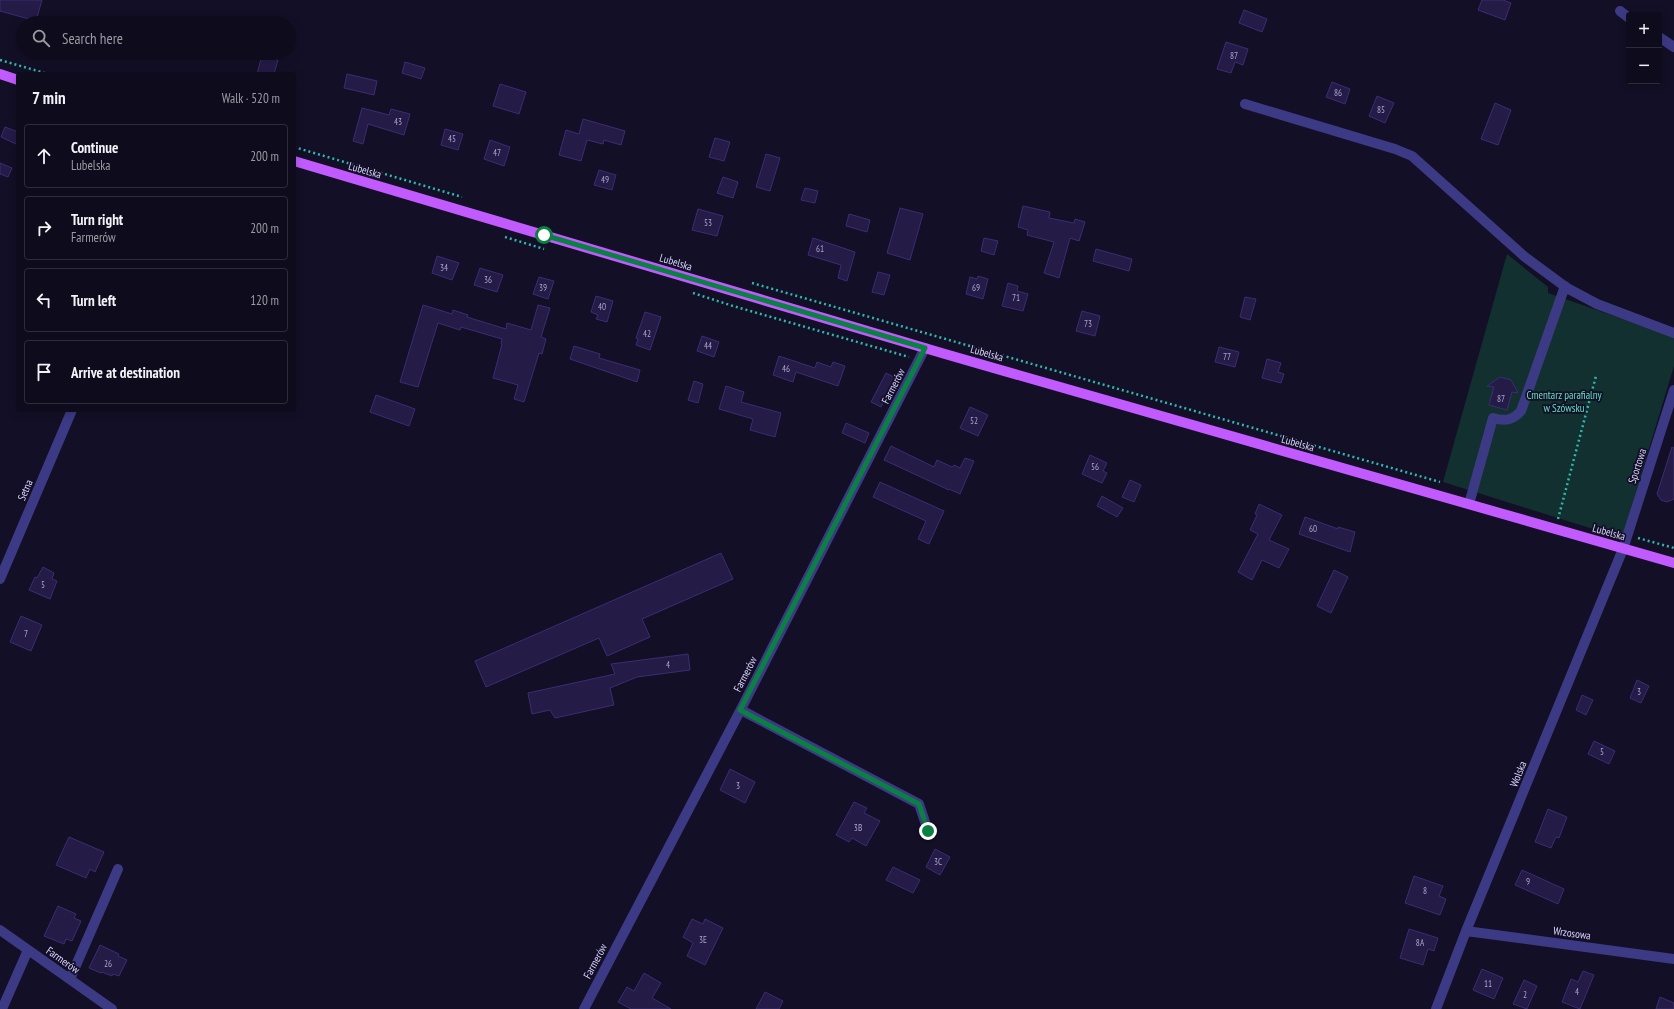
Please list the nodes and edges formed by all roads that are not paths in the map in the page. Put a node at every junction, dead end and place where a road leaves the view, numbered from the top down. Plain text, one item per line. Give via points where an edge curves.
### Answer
1 (1620, 11) dead end
2 (1626, 16) edge
3 (1662, 40) edge
4 (1674, 46) edge
5 (0, 74) edge
6 (16, 79) edge
7 (1245, 104) dead end
8 (296, 162) edge
9 (1565, 286) junction
10 (1674, 333) edge
11 (925, 348) junction
12 (1674, 390) edge
13 (71, 412) edge
14 (1469, 504) junction
15 (1623, 549) junction
16 (1674, 563) edge
17 (0, 579) edge
18 (740, 710) junction
19 (928, 831) dead end
20 (118, 869) dead end
21 (0, 930) edge
22 (1466, 931) junction
23 (28, 950) junction
24 (1674, 959) edge
25 (70, 979) junction
26 (2, 1009) edge
27 (112, 1009) edge
28 (584, 1009) edge
29 (1436, 1009) edge

1 - 2 street
3 - 4 street
5 - 6 main road
7 - 9 street via 1412,156 1525,257
8 - 11 main road, Lubelska
9 - 10 street via 1597,304
9 - 14 street via 1521,411 1508,420 1494,418
11 - 14 main road, Lubelska
11 - 18 street, Farmerów
12 - 15 street, Sportowa
13 - 17 street, Setna
14 - 15 main road, Lubelska
15 - 16 main road, Lubelska
15 - 22 street, Wolska
18 - 19 street via 919,804
18 - 28 street, Farmerów
20 - 25 street
21 - 23 street, Farmerów
22 - 24 street, Wrzosowa
22 - 29 street, Wolska
23 - 25 street, Farmerów
23 - 26 street
25 - 27 street, Farmerów

